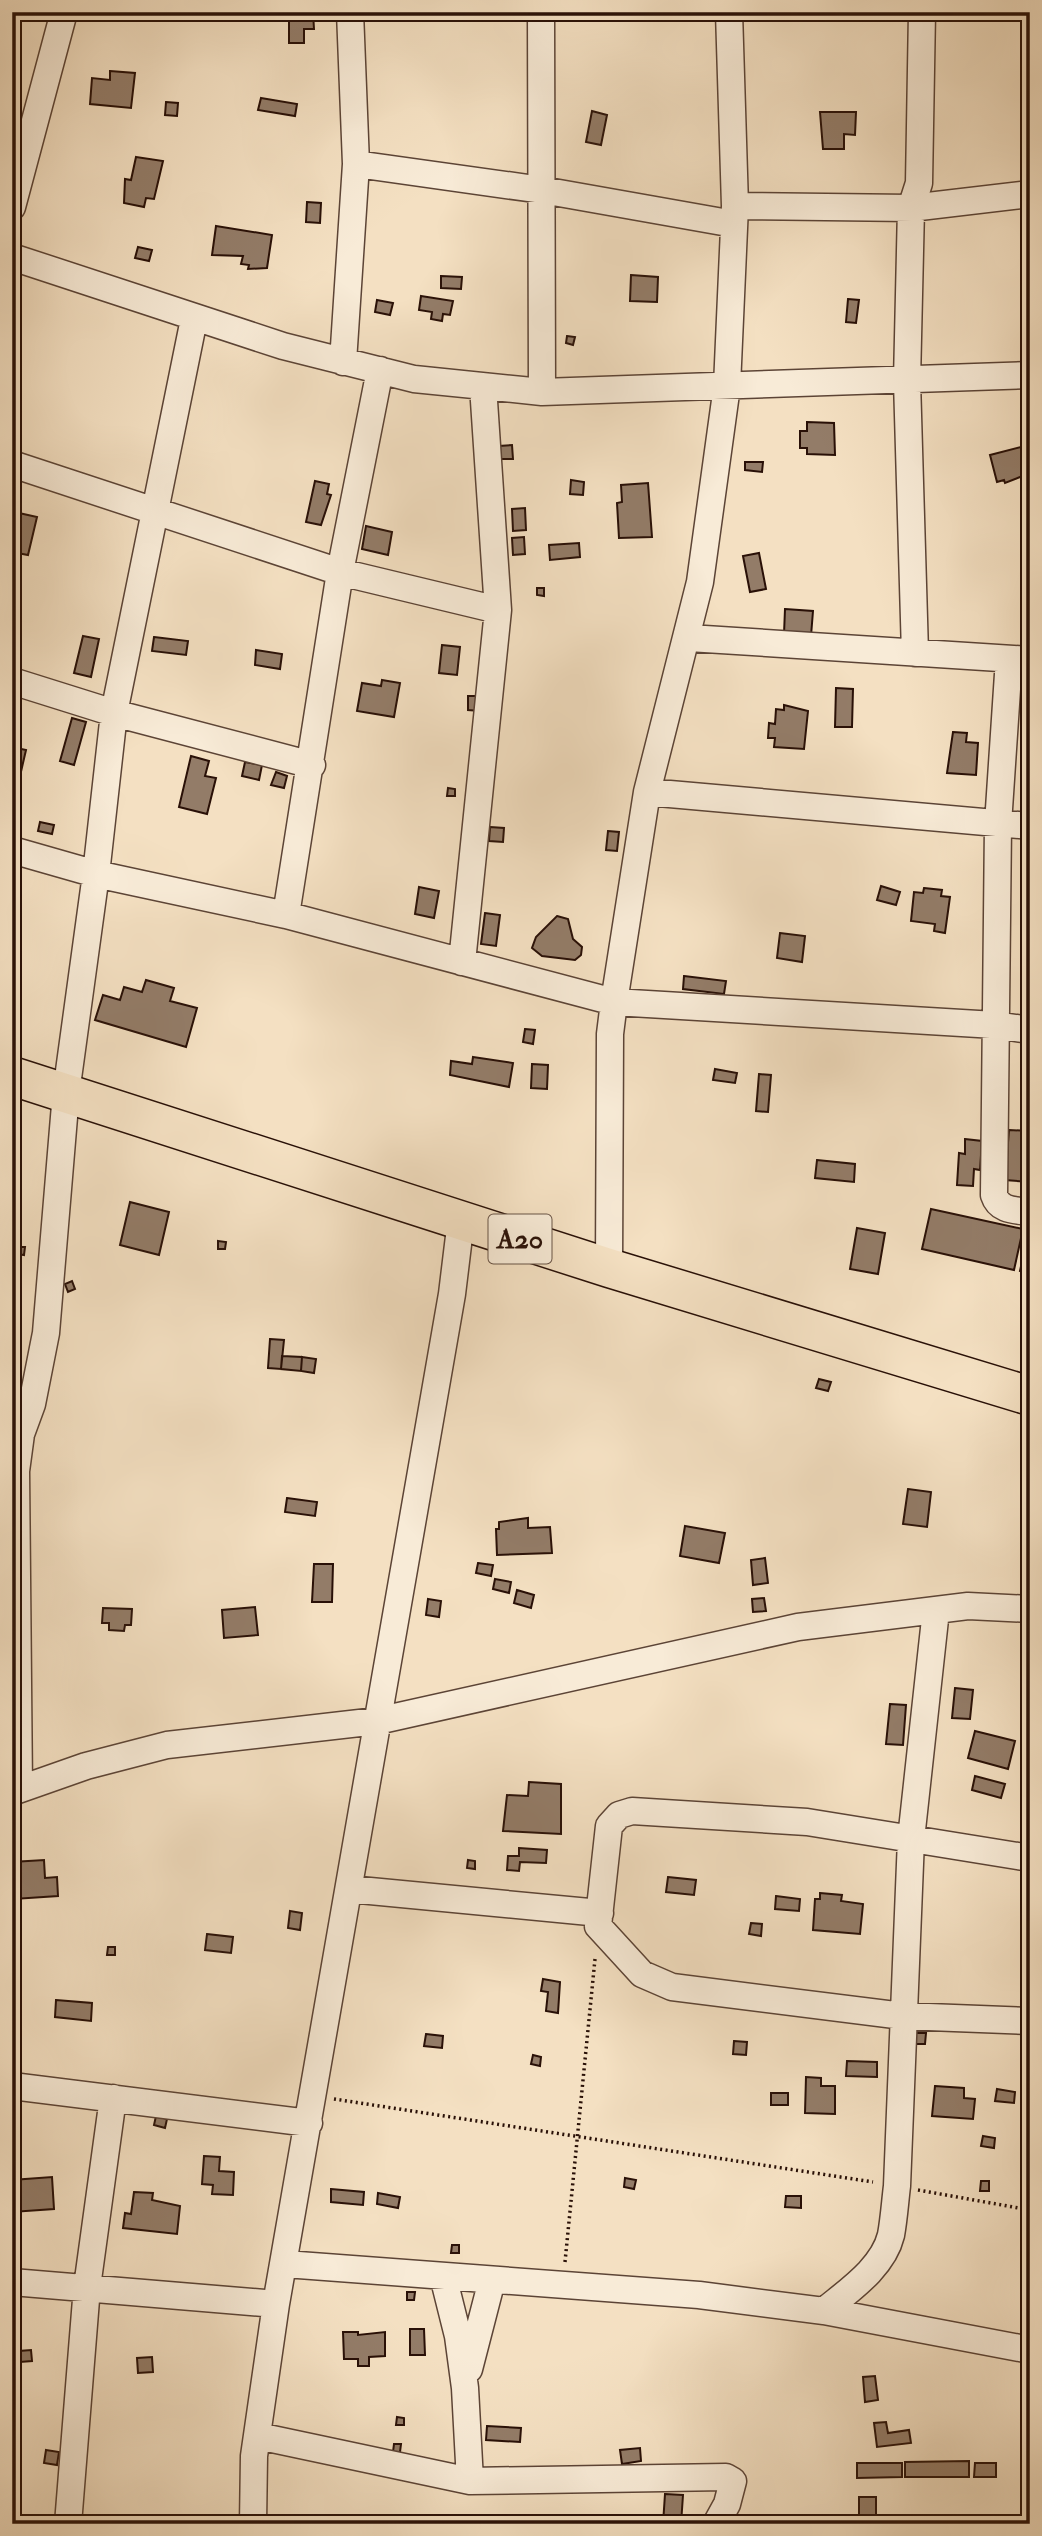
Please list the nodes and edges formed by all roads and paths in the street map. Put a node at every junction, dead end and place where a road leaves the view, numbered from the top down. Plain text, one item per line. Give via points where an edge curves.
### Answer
1 (64, 12) edge
2 (350, 12) edge
3 (541, 12) edge
4 (729, 12) edge
5 (922, 12) edge
6 (356, 164) junction
7 (542, 190) junction
8 (1030, 194) edge
9 (12, 207) edge
10 (911, 208) junction
11 (734, 215) junction
12 (12, 257) edge
13 (194, 319) junction
14 (343, 362) junction
15 (380, 370) junction
16 (1030, 376) edge
17 (907, 381) junction
18 (483, 386) junction
19 (727, 386) junction
20 (542, 392) junction
21 (12, 464) edge
22 (155, 511) junction
23 (340, 572) junction
24 (498, 610) junction
25 (689, 638) junction
26 (915, 653) junction
27 (1019, 660) edge
28 (12, 681) edge
29 (114, 713) junction
30 (312, 765) junction
31 (647, 792) junction
32 (998, 824) junction
33 (1030, 826) edge
34 (12, 850) edge
35 (96, 874) junction
36 (286, 915) junction
37 (462, 962) junction
38 (614, 1002) junction
39 (995, 1025) junction
40 (1030, 1030) edge
41 (12, 1076) edge
42 (66, 1093) junction
43 (1030, 1212) edge
44 (461, 1220) junction
45 (609, 1268) junction
46 (1030, 1396) edge
47 (17, 1439) edge
48 (1030, 1609) edge
49 (936, 1610) junction
50 (377, 1721) junction
51 (15, 1791) edge
52 (911, 1839) junction
53 (1030, 1858) edge
54 (349, 1889) junction
55 (599, 1920) junction
56 (903, 2017) junction
57 (1030, 2021) edge
58 (12, 2086) edge
59 (314, 2096) junction
60 (113, 2098) junction
61 (309, 2123) junction
62 (578, 2137) junction
63 (897, 2186) junction
64 (1030, 2210) edge
65 (285, 2264) junction
66 (443, 2276) junction
67 (492, 2280) junction
68 (12, 2282) edge
69 (562, 2285) junction
70 (87, 2287) junction
71 (276, 2304) junction
72 (824, 2311) junction
73 (1030, 2350) edge
74 (465, 2388) junction
75 (258, 2436) junction
76 (470, 2481) junction
77 (68, 2524) edge
78 (253, 2524) edge
79 (716, 2524) edge

1 - 9 street
2 - 6 street
3 - 7 street
4 - 11 street
5 - 10 street via 919,183
6 - 7 street
6 - 14 street
7 - 11 street
7 - 20 street
8 - 10 street
10 - 11 street
10 - 17 street
11 - 19 street
12 - 13 street
13 - 14 street
13 - 22 street
14 - 15 street
15 - 18 street via 414,379
15 - 23 street
16 - 17 street
17 - 19 street
17 - 26 street
18 - 20 street
18 - 24 street
19 - 20 street
19 - 25 street
21 - 22 street
22 - 23 street
22 - 29 street
23 - 24 street
23 - 30 street
24 - 37 street
25 - 26 street
25 - 31 street
26 - 27 street
27 - 32 street
28 - 29 street
29 - 30 street
29 - 35 street
30 - 36 street
31 - 32 street
31 - 38 street
32 - 33 street
32 - 39 street
34 - 35 street
35 - 36 street
35 - 42 street
36 - 37 street
37 - 38 street
38 - 39 street
38 - 45 street
39 - 40 street
39 - 43 street via 994,1195 1004,1208
41 - 42 main road, A20
42 - 44 main road, A20
42 - 47 street via 46,1333 32,1404
44 - 45 main road, A20
44 - 50 street
45 - 46 main road, A20
47 - 51 street
48 - 49 street via 968,1606
49 - 50 street via 798,1627
49 - 52 street
50 - 51 street via 167,1745
50 - 54 street
52 - 53 street
52 - 55 street via 807,1822 632,1811 608,1826
52 - 56 street
54 - 55 street
54 - 59 street
55 - 56 street via 642,1974 672,1987
55 - 62 path
56 - 57 street
56 - 63 street
58 - 60 street
59 - 61 street
59 - 62 path
60 - 61 street
60 - 70 street
61 - 65 street
62 - 63 path
62 - 69 path
63 - 64 path
63 - 72 street via 891,2237 878,2261
65 - 66 street
65 - 71 street
66 - 67 street
66 - 74 street
67 - 69 street
67 - 74 street
68 - 70 street
69 - 72 street via 699,2295
70 - 71 street
70 - 77 street
71 - 75 street
72 - 73 street
74 - 76 street
75 - 76 street
75 - 78 street
76 - 79 street via 726,2477 733,2481 733,2490

